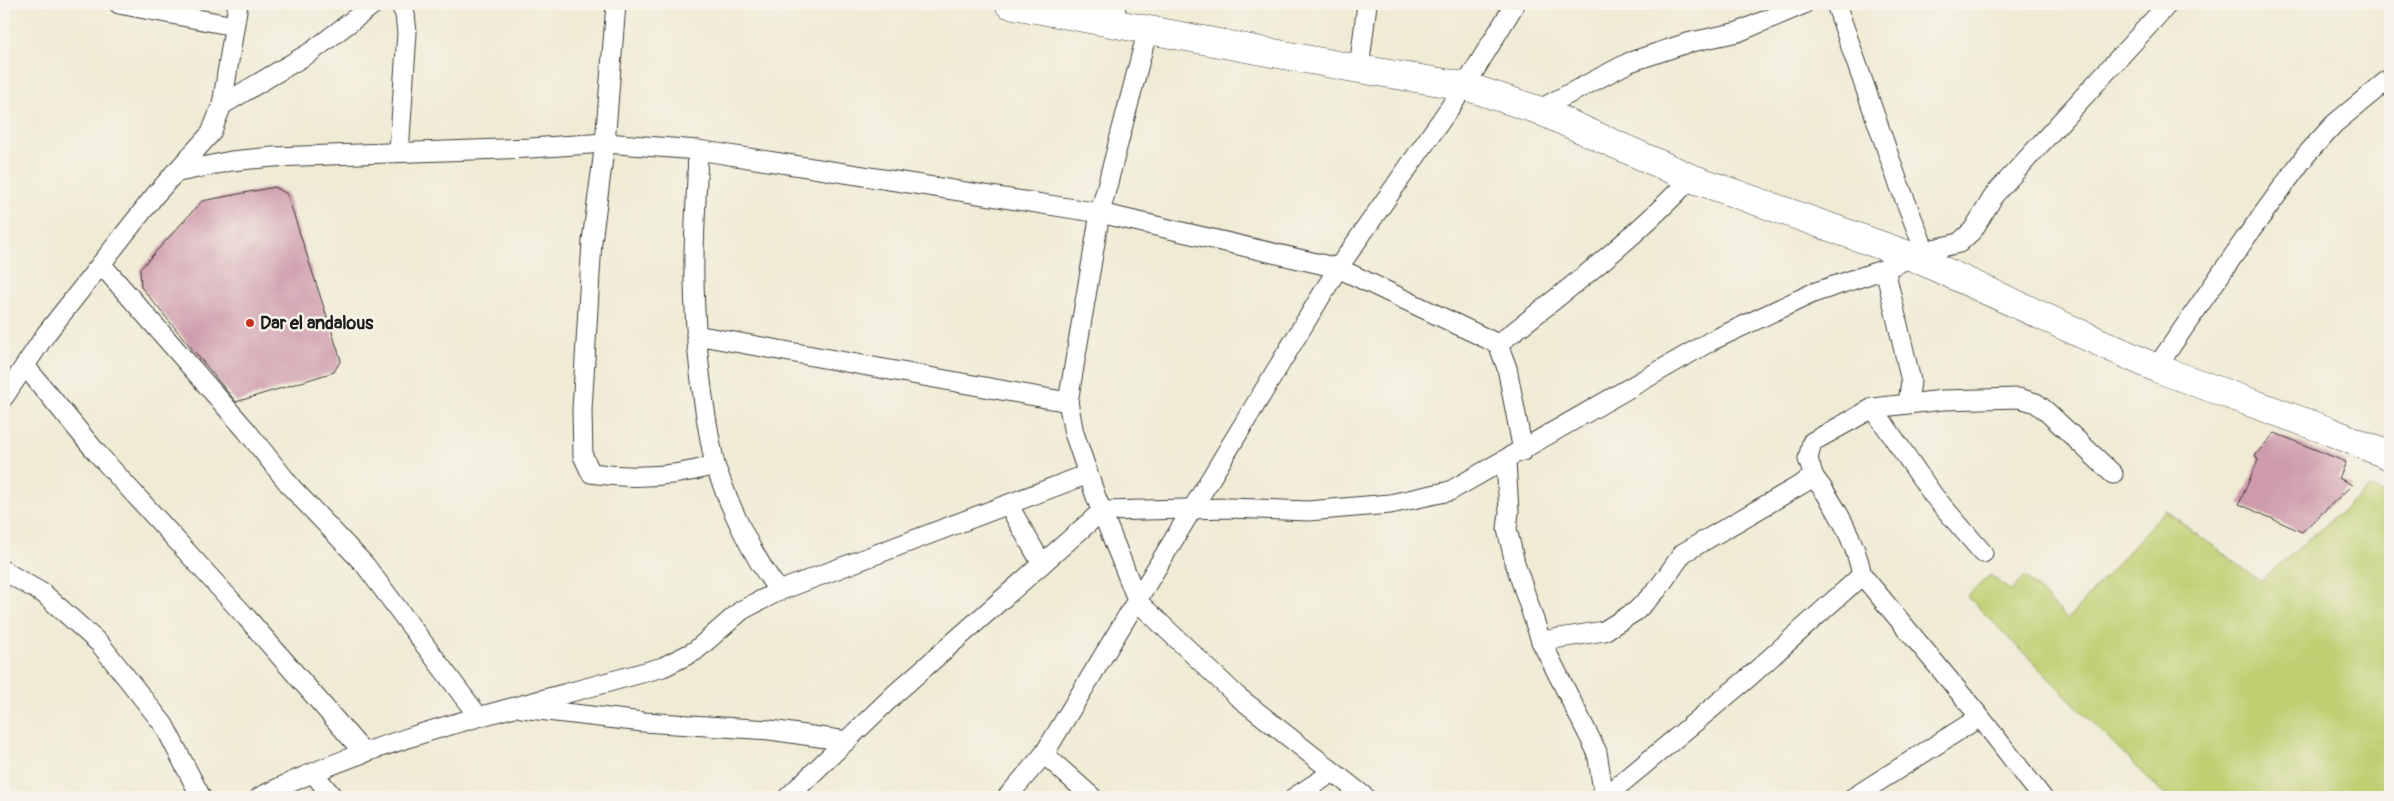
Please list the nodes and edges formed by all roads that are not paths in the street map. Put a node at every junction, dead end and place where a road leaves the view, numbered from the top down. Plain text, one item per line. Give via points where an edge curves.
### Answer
1 (119, 4) edge
2 (238, 4) edge
3 (374, 4) edge
4 (400, 4) edge
5 (616, 4) edge
6 (1009, 4) edge
7 (1367, 4) edge
8 (1515, 4) edge
9 (1804, 4) edge
10 (1836, 4) edge
11 (2168, 4) edge
12 (1116, 14) edge
13 (234, 26) junction
14 (1148, 29) junction
15 (1359, 69) junction
16 (2390, 78) edge
17 (1465, 86) junction
18 (222, 105) junction
19 (1538, 110) junction
20 (605, 143) junction
21 (698, 150) junction
22 (399, 152) junction
23 (174, 173) junction
24 (1692, 178) junction
25 (1100, 213) junction
26 (1918, 254) junction
27 (101, 264) junction
28 (1338, 268) junction
29 (1885, 269) junction
30 (696, 335) junction
31 (1498, 344) junction
32 (25, 366) junction
33 (2156, 368) junction
34 (4, 397) edge
35 (1068, 402) junction
36 (1908, 404) junction
37 (1873, 408) junction
38 (1523, 451) junction
39 (2390, 456) edge
40 (1506, 461) junction
41 (715, 465) junction
42 (1088, 474) junction
43 (2113, 474) dead end
44 (1814, 477) junction
45 (1009, 506) junction
46 (1191, 510) junction
47 (1102, 511) junction
48 (1982, 553) dead end
49 (1042, 564) junction
50 (4, 571) edge
51 (1862, 574) junction
52 (779, 591) junction
53 (1138, 602) junction
54 (1541, 641) junction
55 (512, 706) junction
56 (478, 716) junction
57 (1980, 717) junction
58 (847, 741) junction
59 (364, 753) junction
60 (1044, 754) junction
61 (1333, 772) junction
62 (313, 773) junction
63 (201, 797) edge
64 (260, 797) edge
65 (333, 797) edge
66 (788, 797) edge
67 (1007, 797) edge
68 (1092, 797) edge
69 (1295, 797) edge
70 (1365, 797) edge
71 (1605, 797) edge
72 (1854, 797) edge
73 (2042, 797) edge

1 - 13 street
2 - 13 street
3 - 18 street via 311,52
4 - 22 street via 405,14 407,33
5 - 20 street
6 - 12 street
7 - 15 street
8 - 17 street
9 - 19 street via 1738,32 1687,43 1630,62
10 - 26 street via 1897,179
11 - 26 street via 1995,194 1973,230 1959,243
12 - 14 street
13 - 18 street
14 - 15 street
14 - 25 street
15 - 17 street
16 - 33 street via 2334,124 2306,156
17 - 19 street
17 - 28 street
18 - 23 street via 211,133
19 - 24 street
20 - 21 street
20 - 22 street
20 - 41 street via 592,242 582,410 583,456 591,473 629,477 692,472
21 - 25 street
21 - 30 street via 694,279
22 - 23 street via 231,161
23 - 27 street
24 - 26 street
24 - 31 street via 1658,214
25 - 28 street
25 - 35 street
26 - 29 street
26 - 33 street
27 - 32 street
27 - 56 street via 246,430 292,488 365,565
28 - 31 street
28 - 46 street
29 - 36 street via 1911,381
29 - 38 street via 1813,293 1712,341
30 - 35 street
30 - 41 street via 702,396
31 - 38 street via 1508,368
32 - 34 street
32 - 59 street via 96,453 247,618
33 - 39 street
35 - 42 street via 1074,433
36 - 37 street
36 - 43 street via 2019,398 2036,404
37 - 44 street via 1812,442 1808,459
37 - 48 street via 1922,481
38 - 40 street
40 - 46 street via 1450,491 1390,504 1308,511
40 - 54 street via 1507,528
41 - 52 street via 754,554
42 - 45 street
42 - 47 street
44 - 51 street via 1828,495 1859,559
44 - 54 street via 1683,553 1636,611 1604,631
45 - 49 street
45 - 52 street
46 - 47 street
46 - 53 street
47 - 49 street
47 - 53 street
49 - 58 street via 897,692
50 - 63 street via 44,594 100,644 164,725
51 - 57 street
51 - 71 street via 1748,678
52 - 55 street via 742,610 695,651 663,666
53 - 60 street
53 - 61 street via 1237,696
54 - 71 street via 1597,752
55 - 56 street
55 - 58 street via 643,722 770,730
56 - 59 street via 420,732
57 - 72 street
57 - 73 street
58 - 66 street
59 - 62 street
60 - 67 street
60 - 68 street
61 - 69 street
61 - 70 street
62 - 64 street
62 - 65 street

